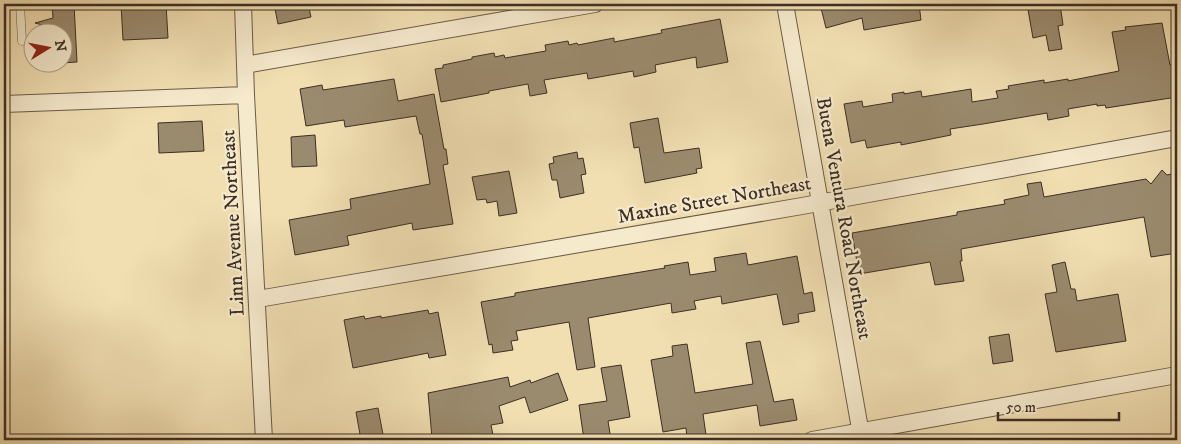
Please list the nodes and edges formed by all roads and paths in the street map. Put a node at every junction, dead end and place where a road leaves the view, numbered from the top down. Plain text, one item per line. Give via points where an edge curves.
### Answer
1 (20, 4) edge
2 (243, 4) edge
3 (595, 4) edge
4 (785, 4) edge
5 (22, 42) dead end
6 (245, 65) junction
7 (246, 95) junction
8 (4, 104) edge
9 (1177, 138) edge
10 (820, 202) junction
11 (258, 299) junction
12 (1177, 375) edge
13 (862, 436) edge
14 (264, 440) edge
15 (812, 440) edge

1 - 5 lane
2 - 6 street, Linn Avenue Northeast
3 - 6 street
4 - 10 street, Buena Ventura Road Northeast
6 - 7 street, Linn Avenue Northeast
7 - 8 street
7 - 11 street, Linn Avenue Northeast
9 - 10 street, Maxine Street Northeast
10 - 11 street, Maxine Street Northeast
10 - 13 street, Buena Ventura Road Northeast
11 - 14 street, Linn Avenue Northeast
12 - 13 street
13 - 15 street

